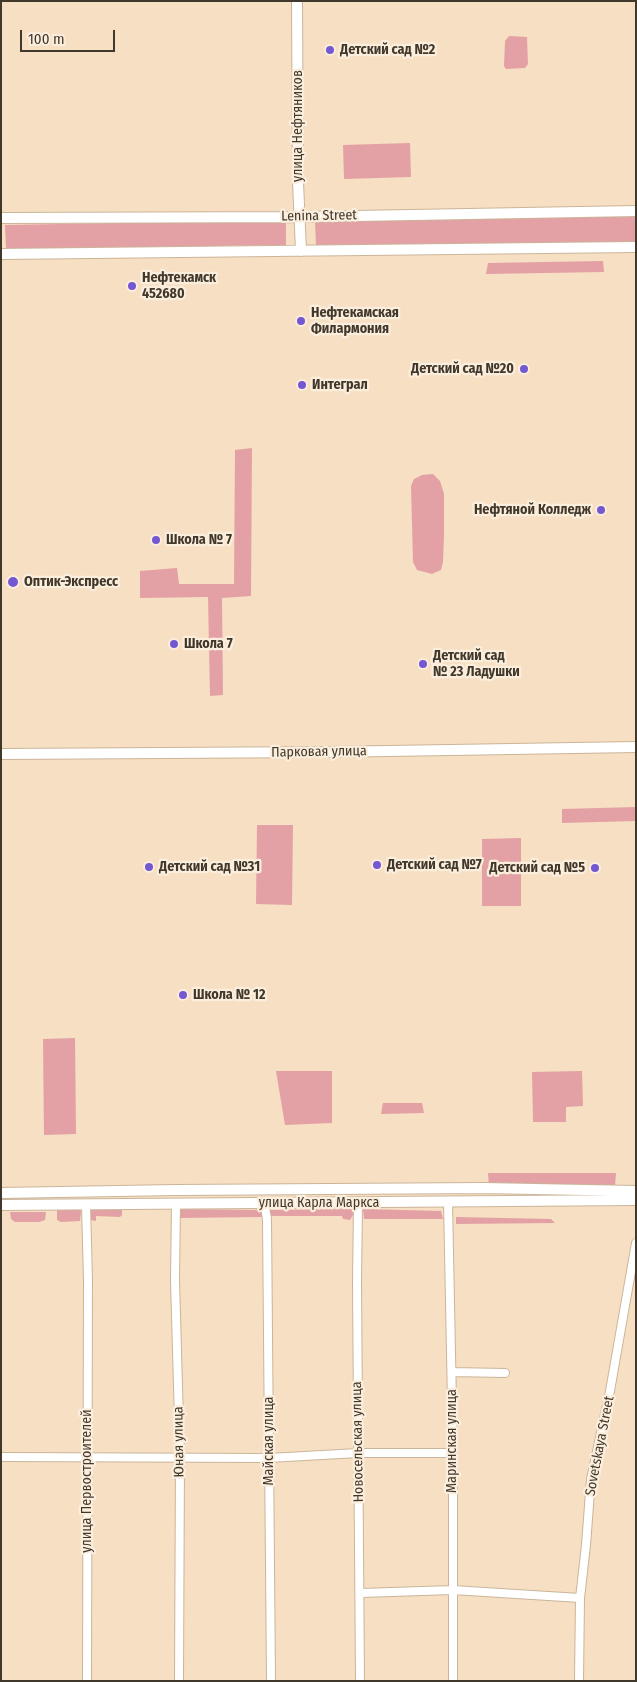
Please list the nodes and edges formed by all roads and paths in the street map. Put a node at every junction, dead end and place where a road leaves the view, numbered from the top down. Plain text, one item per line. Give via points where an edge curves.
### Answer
1 (297, 1) edge
2 (636, 211) edge
3 (299, 216) junction
4 (1, 218) edge
5 (636, 247) edge
6 (301, 251) junction
7 (1, 254) edge
8 (636, 747) edge
9 (1, 754) edge
10 (408, 1189) junction
11 (636, 1190) edge
12 (1, 1193) edge
13 (636, 1200) edge
14 (264, 1202) junction
15 (448, 1202) junction
16 (176, 1203) junction
17 (358, 1203) junction
18 (408, 1203) junction
19 (1, 1205) edge
20 (86, 1205) junction
21 (636, 1243) edge
22 (452, 1372) junction
23 (506, 1373) dead end
24 (358, 1453) junction
25 (453, 1453) junction
26 (86, 1456) junction
27 (180, 1456) junction
28 (1, 1457) edge
29 (268, 1458) junction
30 (452, 1590) junction
31 (361, 1593) junction
32 (580, 1598) junction
33 (87, 1681) edge
34 (179, 1681) edge
35 (271, 1681) edge
36 (360, 1681) edge
37 (453, 1681) edge
38 (579, 1681) edge

1 - 3 main road, улица Нефтяников
2 - 3 main road, Lenina Street
3 - 4 main road, Lenina Street
3 - 6 main road, улица Нефтяников
5 - 6 main road
6 - 7 main road
8 - 9 main road, Парковая улица
10 - 11 main road, улица Карла Маркса
10 - 12 main road, улица Карла Маркса
10 - 18 main road
13 - 15 main road, улица Карла Маркса
14 - 16 main road, улица Карла Маркса
14 - 17 main road, улица Карла Маркса
14 - 29 street, Майская улица via 267,1219
15 - 18 main road, улица Карла Маркса
15 - 22 street, Маринская улица
16 - 20 main road, улица Карла Маркса
16 - 27 street, Юная улица
17 - 18 main road, улица Карла Маркса
17 - 24 street, Новосельская улица
19 - 20 main road, улица Карла Маркса
20 - 26 street, улица Первостроителей
21 - 32 street, Sovetskaya Street via 610,1391 590,1479
22 - 23 street
22 - 25 street, Маринская улица
24 - 25 street
24 - 29 street
24 - 31 street, Новосельская улица
25 - 30 street, Маринская улица
26 - 27 street
26 - 28 street
26 - 33 street, улица Первостроителей
27 - 29 street
27 - 34 street, Юная улица
29 - 35 street, Майская улица
30 - 31 street
30 - 32 street
30 - 37 street, Маринская улица
31 - 36 street, Новосельская улица
32 - 38 street, Sovetskaya Street

